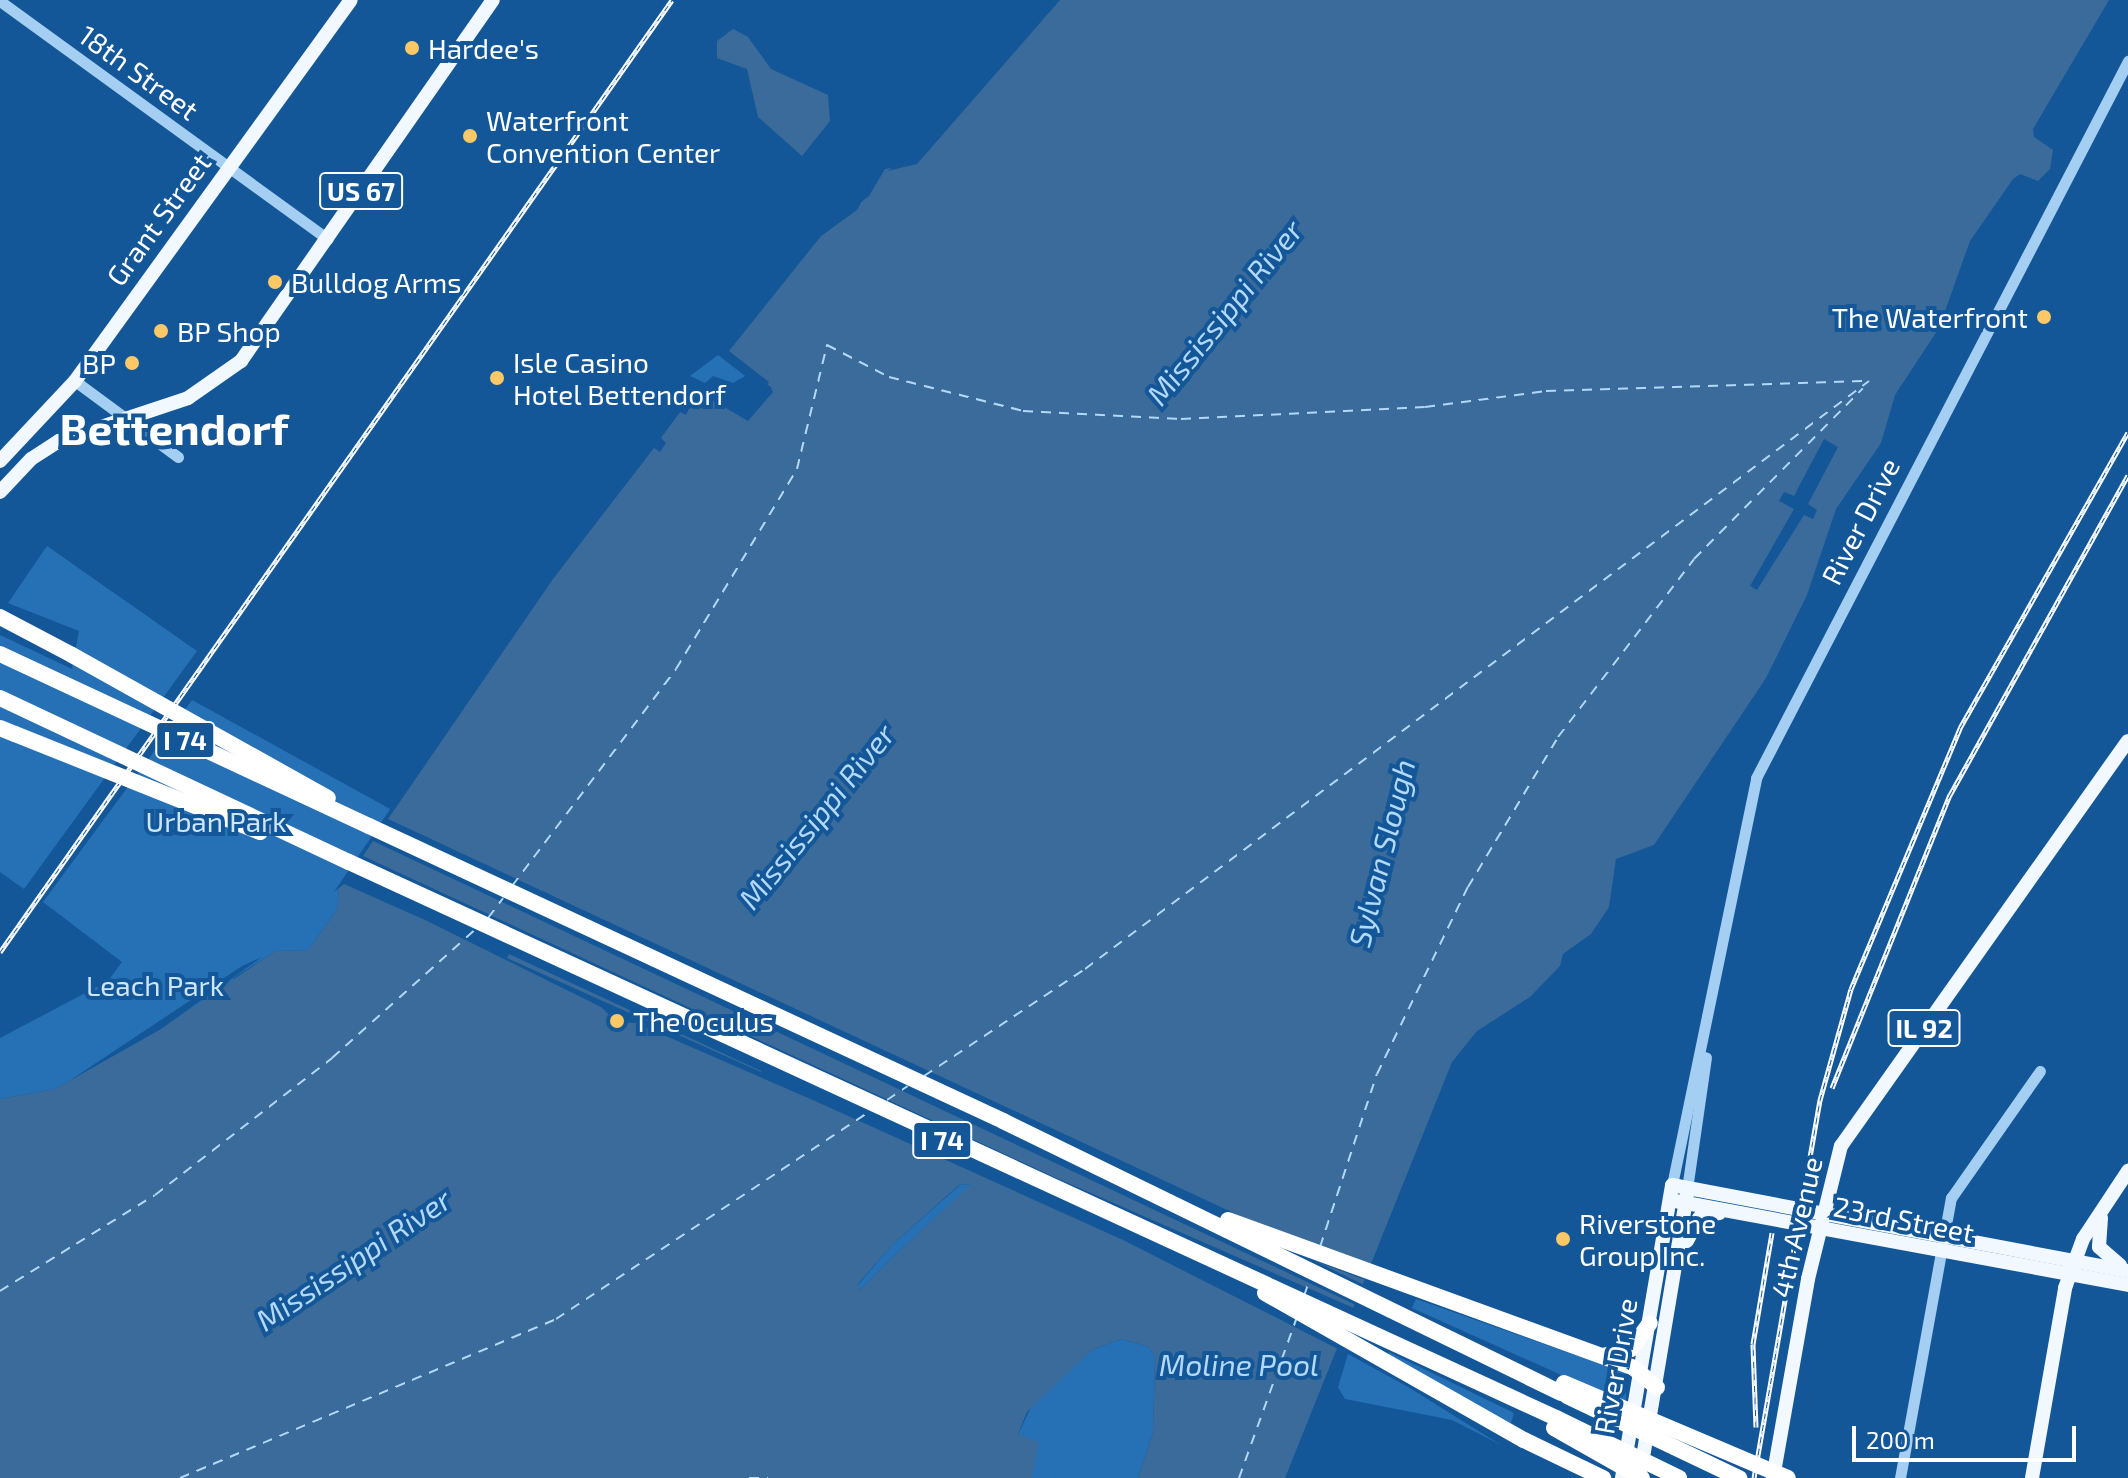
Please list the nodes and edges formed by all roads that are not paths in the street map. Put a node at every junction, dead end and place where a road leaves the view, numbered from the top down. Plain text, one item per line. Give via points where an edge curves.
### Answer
1 (351, 0) edge
2 (493, 0) edge
3 (0, 1) edge
4 (2128, 61) edge
5 (228, 166) junction
6 (328, 239) junction
7 (75, 381) junction
8 (124, 417) junction
9 (178, 457) dead end
10 (0, 461) edge
11 (0, 492) edge
12 (0, 617) edge
13 (0, 654) edge
14 (0, 698) edge
15 (7, 731) edge
16 (2128, 741) edge
17 (369, 826) junction
18 (349, 862) junction
19 (2040, 1071) dead end
20 (2124, 1177) edge
21 (1679, 1194) junction
22 (1155, 1195) junction
23 (1825, 1212) junction
24 (1740, 1215) junction
25 (1821, 1229) junction
26 (1942, 1246) junction
27 (1205, 1257) junction
28 (2072, 1268) junction
29 (2128, 1269) edge
30 (2128, 1285) edge
31 (1670, 1311) junction
32 (1650, 1323) junction
33 (1602, 1356) junction
34 (1641, 1372) junction
35 (1657, 1387) junction
36 (1562, 1388) junction
37 (1555, 1423) junction
38 (1567, 1464) junction
39 (1586, 1478) edge
40 (1603, 1478) edge
41 (1622, 1478) edge
42 (1640, 1478) edge
43 (1679, 1478) edge
44 (1739, 1478) edge
45 (1773, 1478) edge
46 (1788, 1478) edge
47 (1900, 1478) edge
48 (2032, 1478) edge

1 - 5 main road, Grant Street
2 - 6 main road, US 67
3 - 5 street, 18th Street
4 - 21 street, River Drive via 1756,778
5 - 6 street, 18th Street
5 - 7 main road, Grant Street
6 - 8 main road, US 67 via 256,344 203,390
7 - 8 street
7 - 10 main road, Grant Street
8 - 9 street
8 - 11 main road, US 67 via 51,446
12 - 17 highway, bridge
13 - 17 highway, I 74, bridge
14 - 18 highway, I 74, bridge
15 - 18 highway, bridge
16 - 23 main road, 4th Avenue / IL 92 via 1849,1134
17 - 22 highway, I 74
18 - 27 highway, I 74
19 - 26 street via 1953,1194
20 - 28 main road
20 - 29 main road via 2097,1239 2107,1259
21 - 23 main road, 23rd Street
21 - 24 main road, 23rd Street
21 - 31 main road, River Drive
21 - 32 main road, River Drive
22 - 33 highway
22 - 36 highway, I 74
23 - 25 main road, 4th Avenue / IL 92
23 - 26 main road, 23rd Street
24 - 25 main road, 23rd Street
24 - 31 main road via 1707,1215 1693,1224
25 - 26 main road, 23rd Street
25 - 45 main road, 4th Avenue / IL 92
26 - 28 main road, 23rd Street
26 - 47 street
27 - 37 highway, I 74 via 1381,1334
27 - 38 highway
28 - 29 main road, 23rd Street
28 - 30 main road, 23rd Street
28 - 48 main road
31 - 35 main road, River Drive
32 - 33 highway via 1631,1349
32 - 34 main road, River Drive
33 - 34 highway
34 - 35 highway
34 - 41 main road, River Drive
35 - 42 main road, River Drive
36 - 44 highway, bridge
36 - 46 highway, bridge
37 - 42 highway, bridge
37 - 43 highway, bridge
38 - 39 highway
38 - 40 highway

